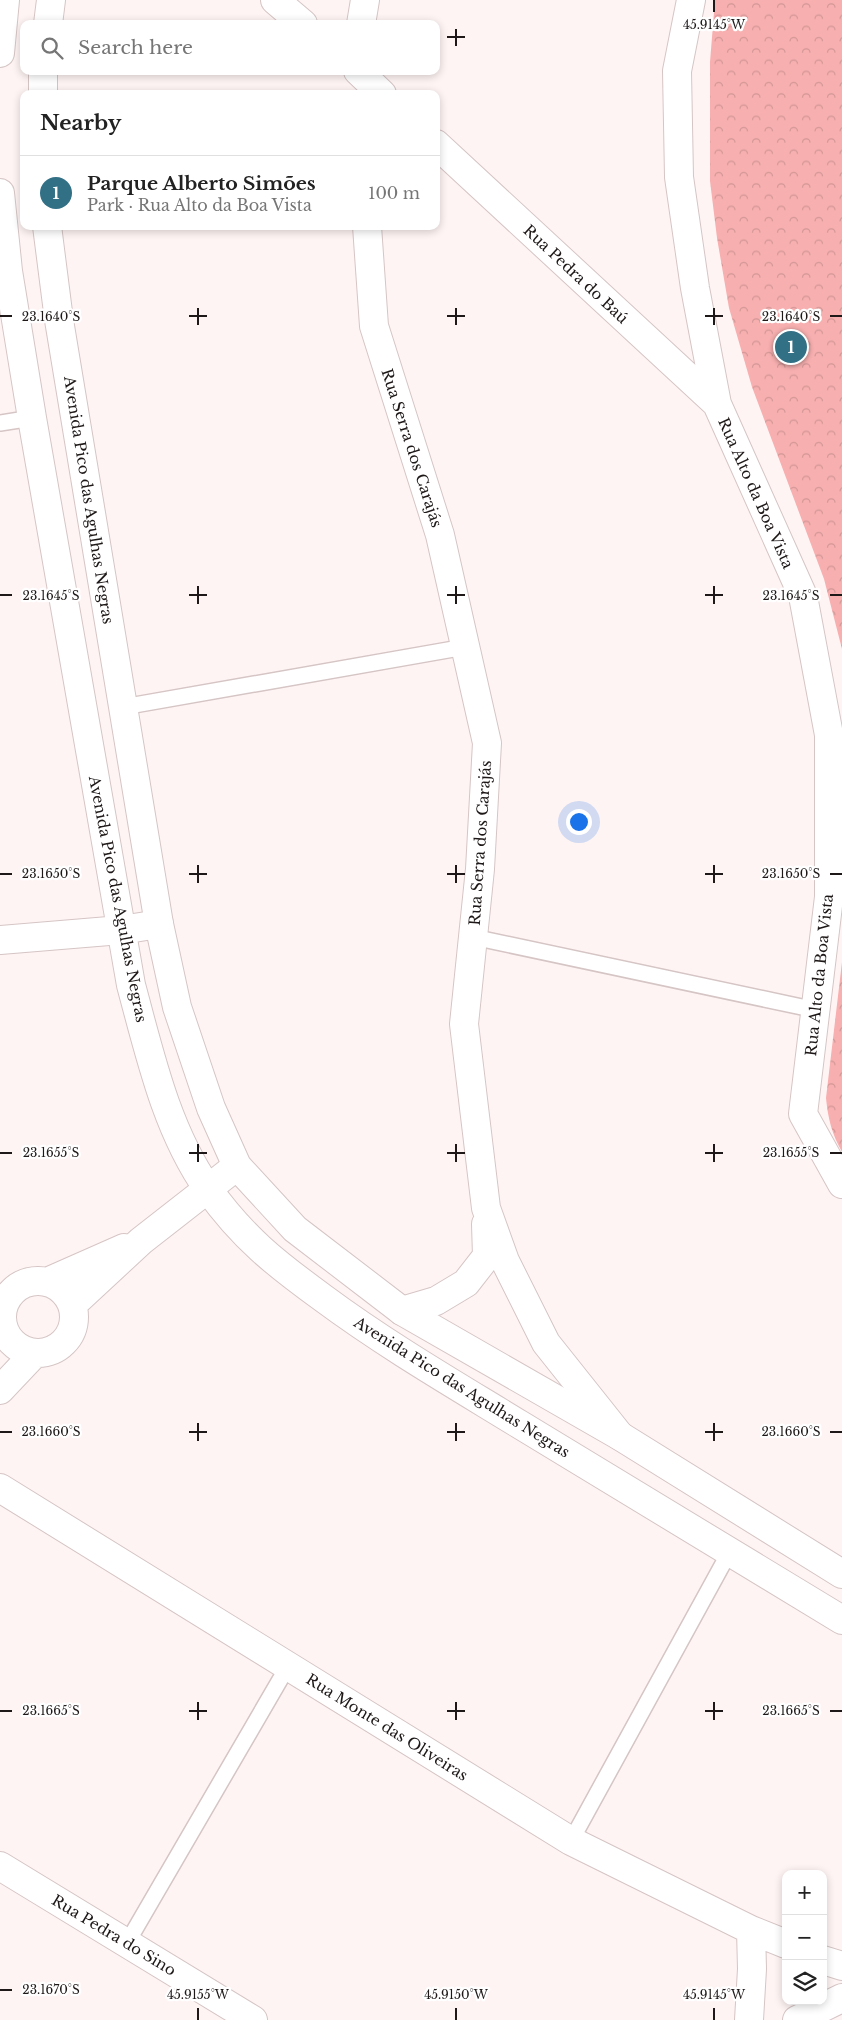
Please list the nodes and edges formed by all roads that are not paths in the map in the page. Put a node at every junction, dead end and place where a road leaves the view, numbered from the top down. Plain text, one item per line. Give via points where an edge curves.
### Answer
1 (5, 0) edge
2 (51, 0) edge
3 (275, 0) edge
4 (365, 0) edge
5 (691, 0) edge
6 (48, 20) edge
7 (298, 20) edge
8 (362, 20) edge
9 (0, 53) edge
10 (43, 75) edge
11 (357, 75) edge
12 (361, 75) edge
13 (43, 90) edge
14 (357, 90) edge
15 (378, 90) edge
16 (440, 148) edge
17 (0, 193) edge
18 (47, 230) edge
19 (366, 230) edge
20 (716, 404) junction
21 (32, 418) junction
22 (0, 423) edge
23 (465, 647) junction
24 (123, 707) junction
25 (159, 924) junction
26 (121, 930) junction
27 (473, 937) junction
28 (0, 940) edge
29 (816, 1010) junction
30 (237, 1166) junction
31 (842, 1184) edge
32 (208, 1188) junction
33 (486, 1208) junction
34 (142, 1241) junction
35 (47, 1282) junction
36 (7, 1290) edge
37 (72, 1305) junction
38 (402, 1311) junction
39 (35, 1353) junction
40 (0, 1390) edge
41 (620, 1436) junction
42 (0, 1488) edge
43 (730, 1551) junction
44 (842, 1574) edge
45 (842, 1620) edge
46 (288, 1666) junction
47 (571, 1841) junction
48 (0, 1866) edge
49 (751, 1930) junction
50 (782, 1942) edge
51 (126, 1943) junction
52 (827, 1961) edge
53 (842, 1966) edge
54 (842, 1998) edge
55 (254, 2020) edge
56 (749, 2020) edge
57 (797, 2020) edge

1 - 9 street
2 - 6 street
3 - 7 street
4 - 8 street
5 - 20 street, Rua Alto da Boa Vista via 677,71 679,177
10 - 13 street
11 - 14 street
12 - 15 street
16 - 20 street, Rua Pedra do Baú
17 - 21 street, Avenida Pico das Agulhas Negras via 8,271
18 - 24 street, Avenida Pico das Agulhas Negras
19 - 23 street, Rua Serra dos Carajás via 374,326 440,536
20 - 29 street, Rua Alto da Boa Vista via 803,596 829,735 829,897
21 - 22 lane
21 - 26 street, Avenida Pico das Agulhas Negras
23 - 24 lane
23 - 27 street, Rua Serra dos Carajás via 487,743
24 - 25 street, Avenida Pico das Agulhas Negras
25 - 26 street
25 - 30 street, Avenida Pico das Agulhas Negras via 176,1007 191,1054
26 - 28 street
26 - 32 street, Avenida Pico das Agulhas Negras via 131,985 151,1061 170,1116 190,1160
27 - 29 lane
27 - 33 street, Rua Serra dos Carajás via 464,1024
29 - 31 street, Rua Alto da Boa Vista via 803,1114
30 - 32 street
30 - 38 street, Avenida Pico das Agulhas Negras via 295,1229
32 - 34 street
32 - 43 street, Avenida Pico das Agulhas Negras via 237,1227 268,1257 376,1337
33 - 38 street via 486,1256 466,1283 436,1301
33 - 41 street, Rua Serra dos Carajás via 505,1261 546,1343
34 - 35 street
34 - 37 street
35 - 36 street via 35,1281
35 - 37 street via 67,1295
36 - 39 street via 2,1323 14,1344
37 - 39 street via 74,1317 67,1339 58,1348
38 - 41 street, Avenida Pico das Agulhas Negras
39 - 40 street
41 - 44 street, Avenida Pico das Agulhas Negras
42 - 46 street, Rua Monte das Oliveiras
43 - 45 street, Avenida Pico das Agulhas Negras
43 - 47 lane
46 - 47 street, Rua Monte das Oliveiras
46 - 51 lane
47 - 49 street, Rua Monte das Oliveiras
48 - 51 street, Rua Pedra do Sino
49 - 50 street, Rua Monte das Oliveiras
49 - 56 street
51 - 55 street, Rua Pedra do Sino
52 - 53 street
54 - 57 street

